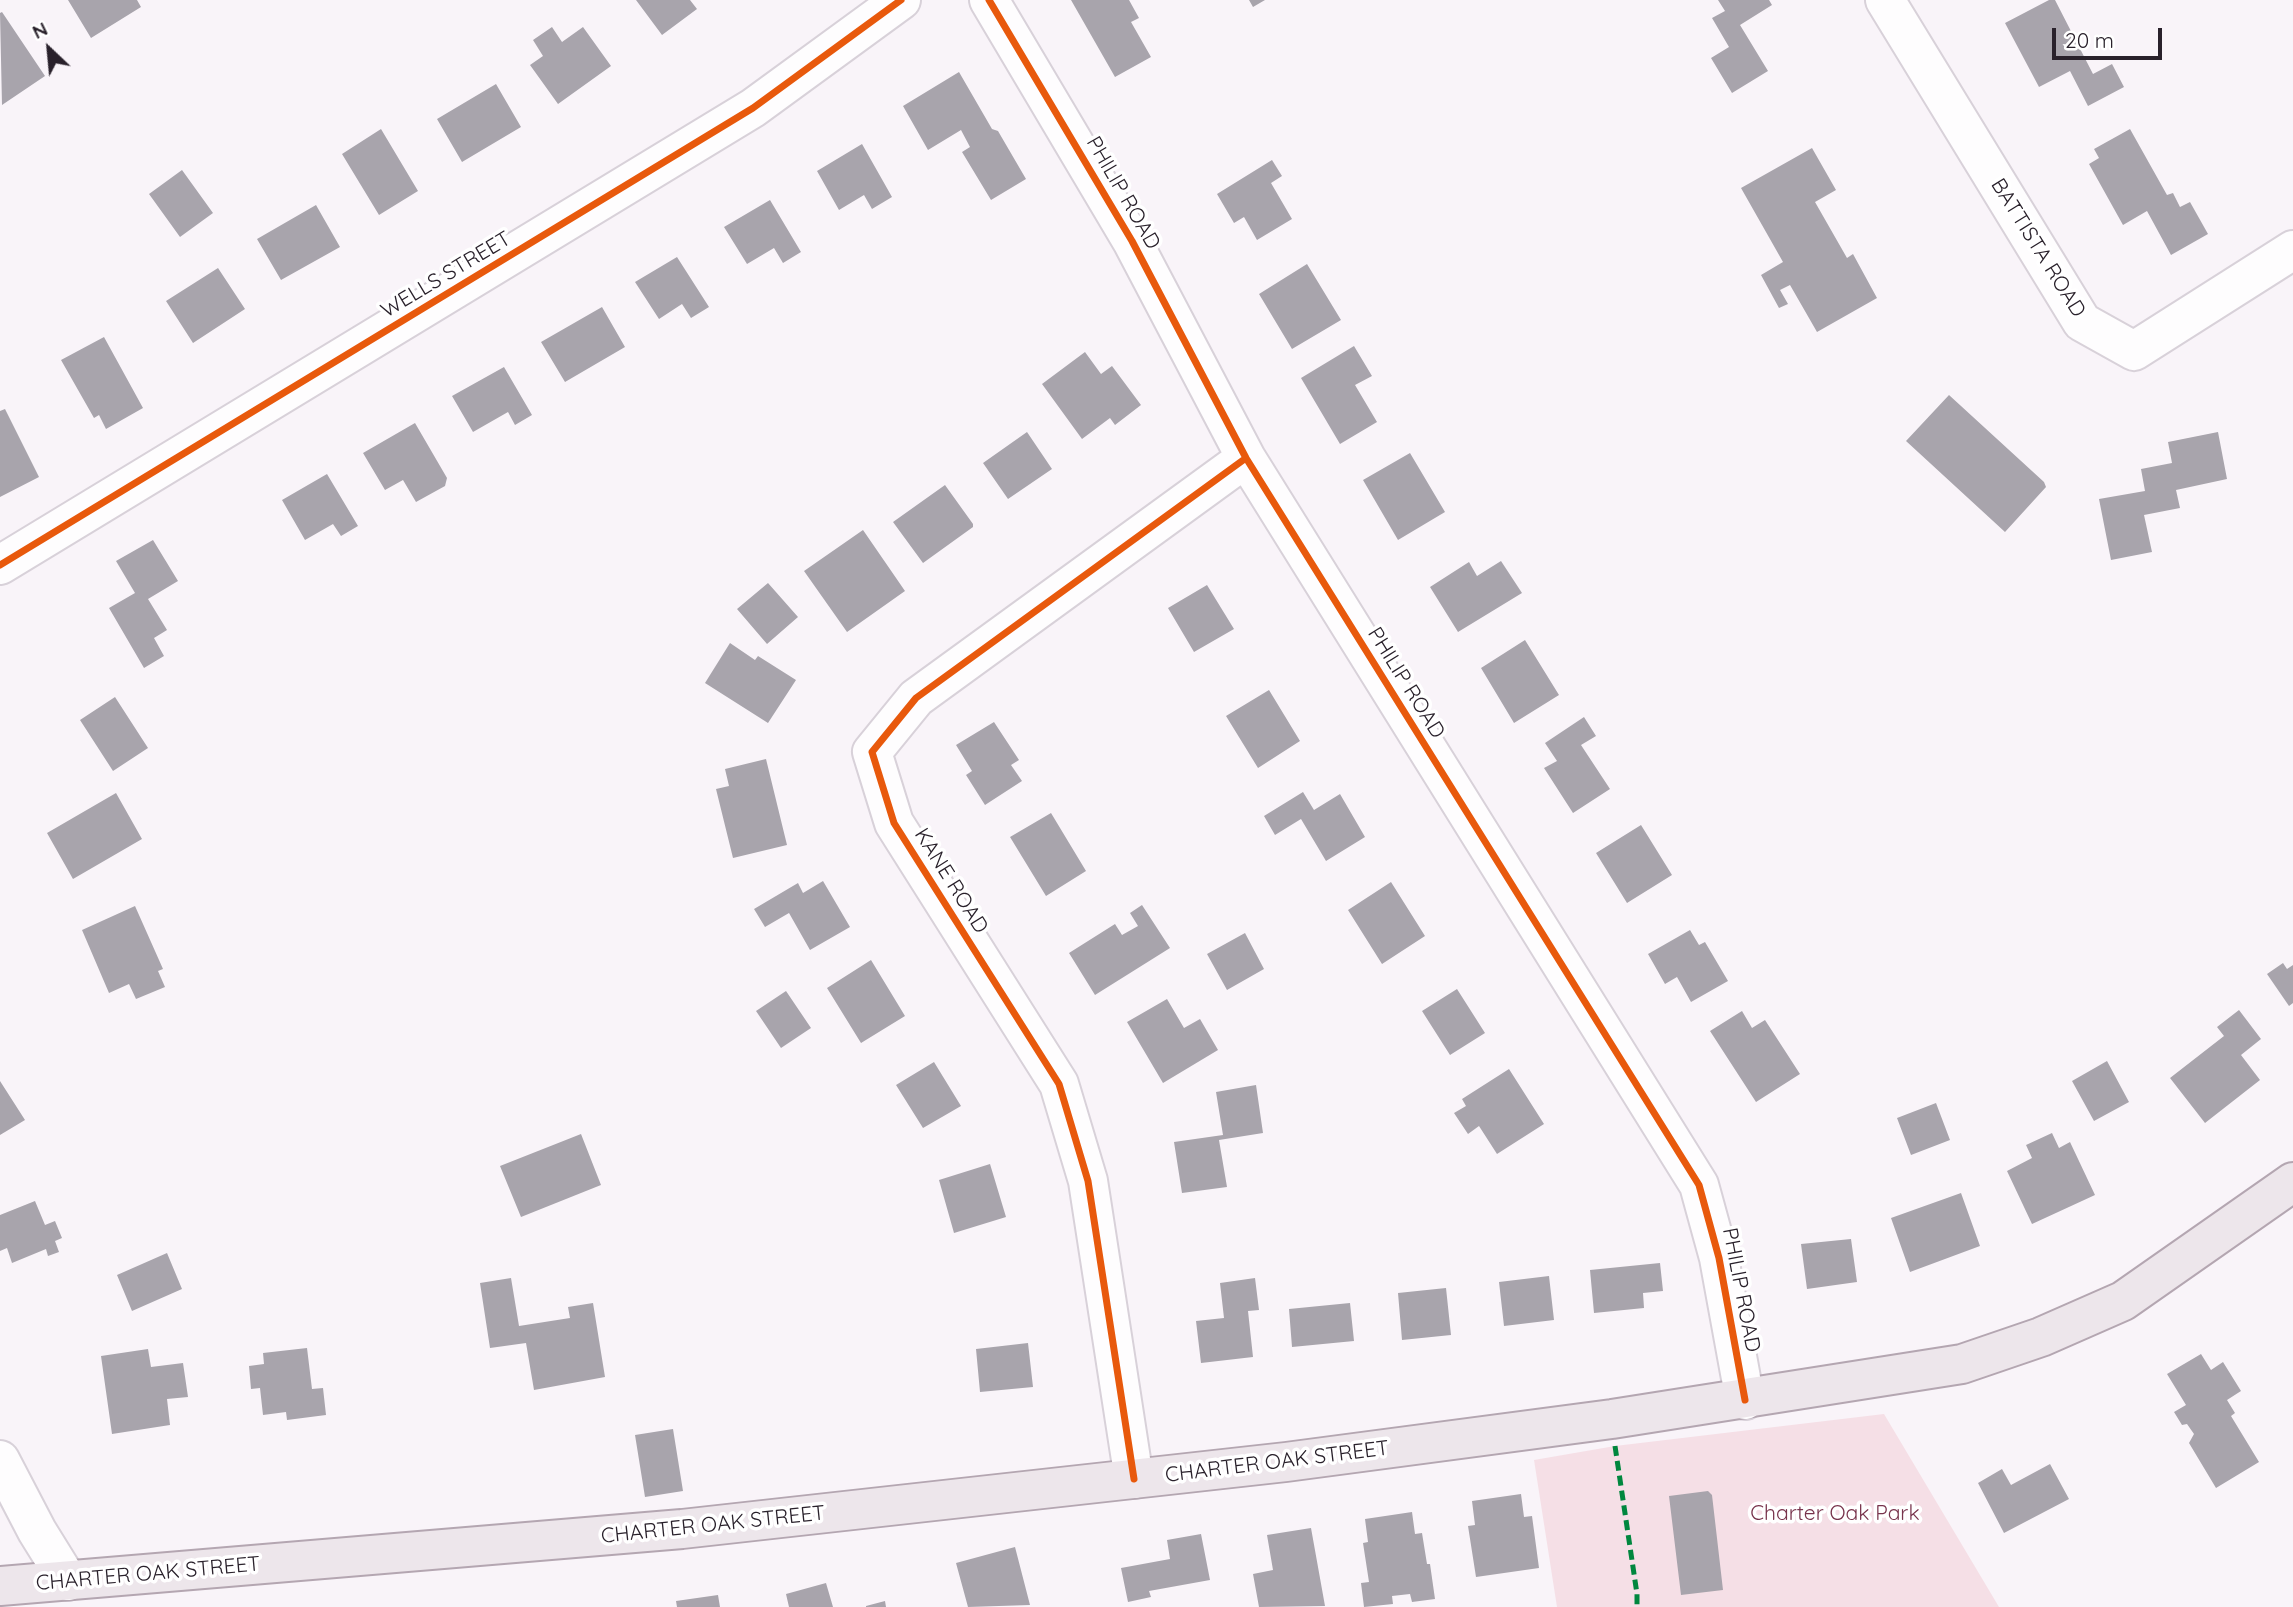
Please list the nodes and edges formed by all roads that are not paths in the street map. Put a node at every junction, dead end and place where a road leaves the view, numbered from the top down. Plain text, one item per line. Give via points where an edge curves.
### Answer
1 (901, 0) edge
2 (989, 0) edge
3 (1885, 0) edge
4 (2293, 250) edge
5 (1246, 458) junction
6 (0, 565) edge
7 (2293, 1182) edge
8 (1745, 1400) junction
9 (0, 1460) edge
10 (1134, 1479) junction
11 (68, 1581) junction
12 (0, 1586) edge

1 - 6 street, WELLS STREET via 753,108
2 - 5 street, PHILIP ROAD via 1132,241
3 - 4 street, BATTISTA ROAD via 2082,322 2134,351
5 - 8 street, PHILIP ROAD via 1699,1185 1719,1258
5 - 10 street, KANE ROAD via 916,698 872,752 894,823 1059,1084 1088,1181
7 - 8 main road, CHARTER OAK STREET via 2123,1301 2041,1337 1962,1364
8 - 10 main road, CHARTER OAK STREET
9 - 11 street
10 - 11 main road, CHARTER OAK STREET via 682,1529
11 - 12 main road, CHARTER OAK STREET

